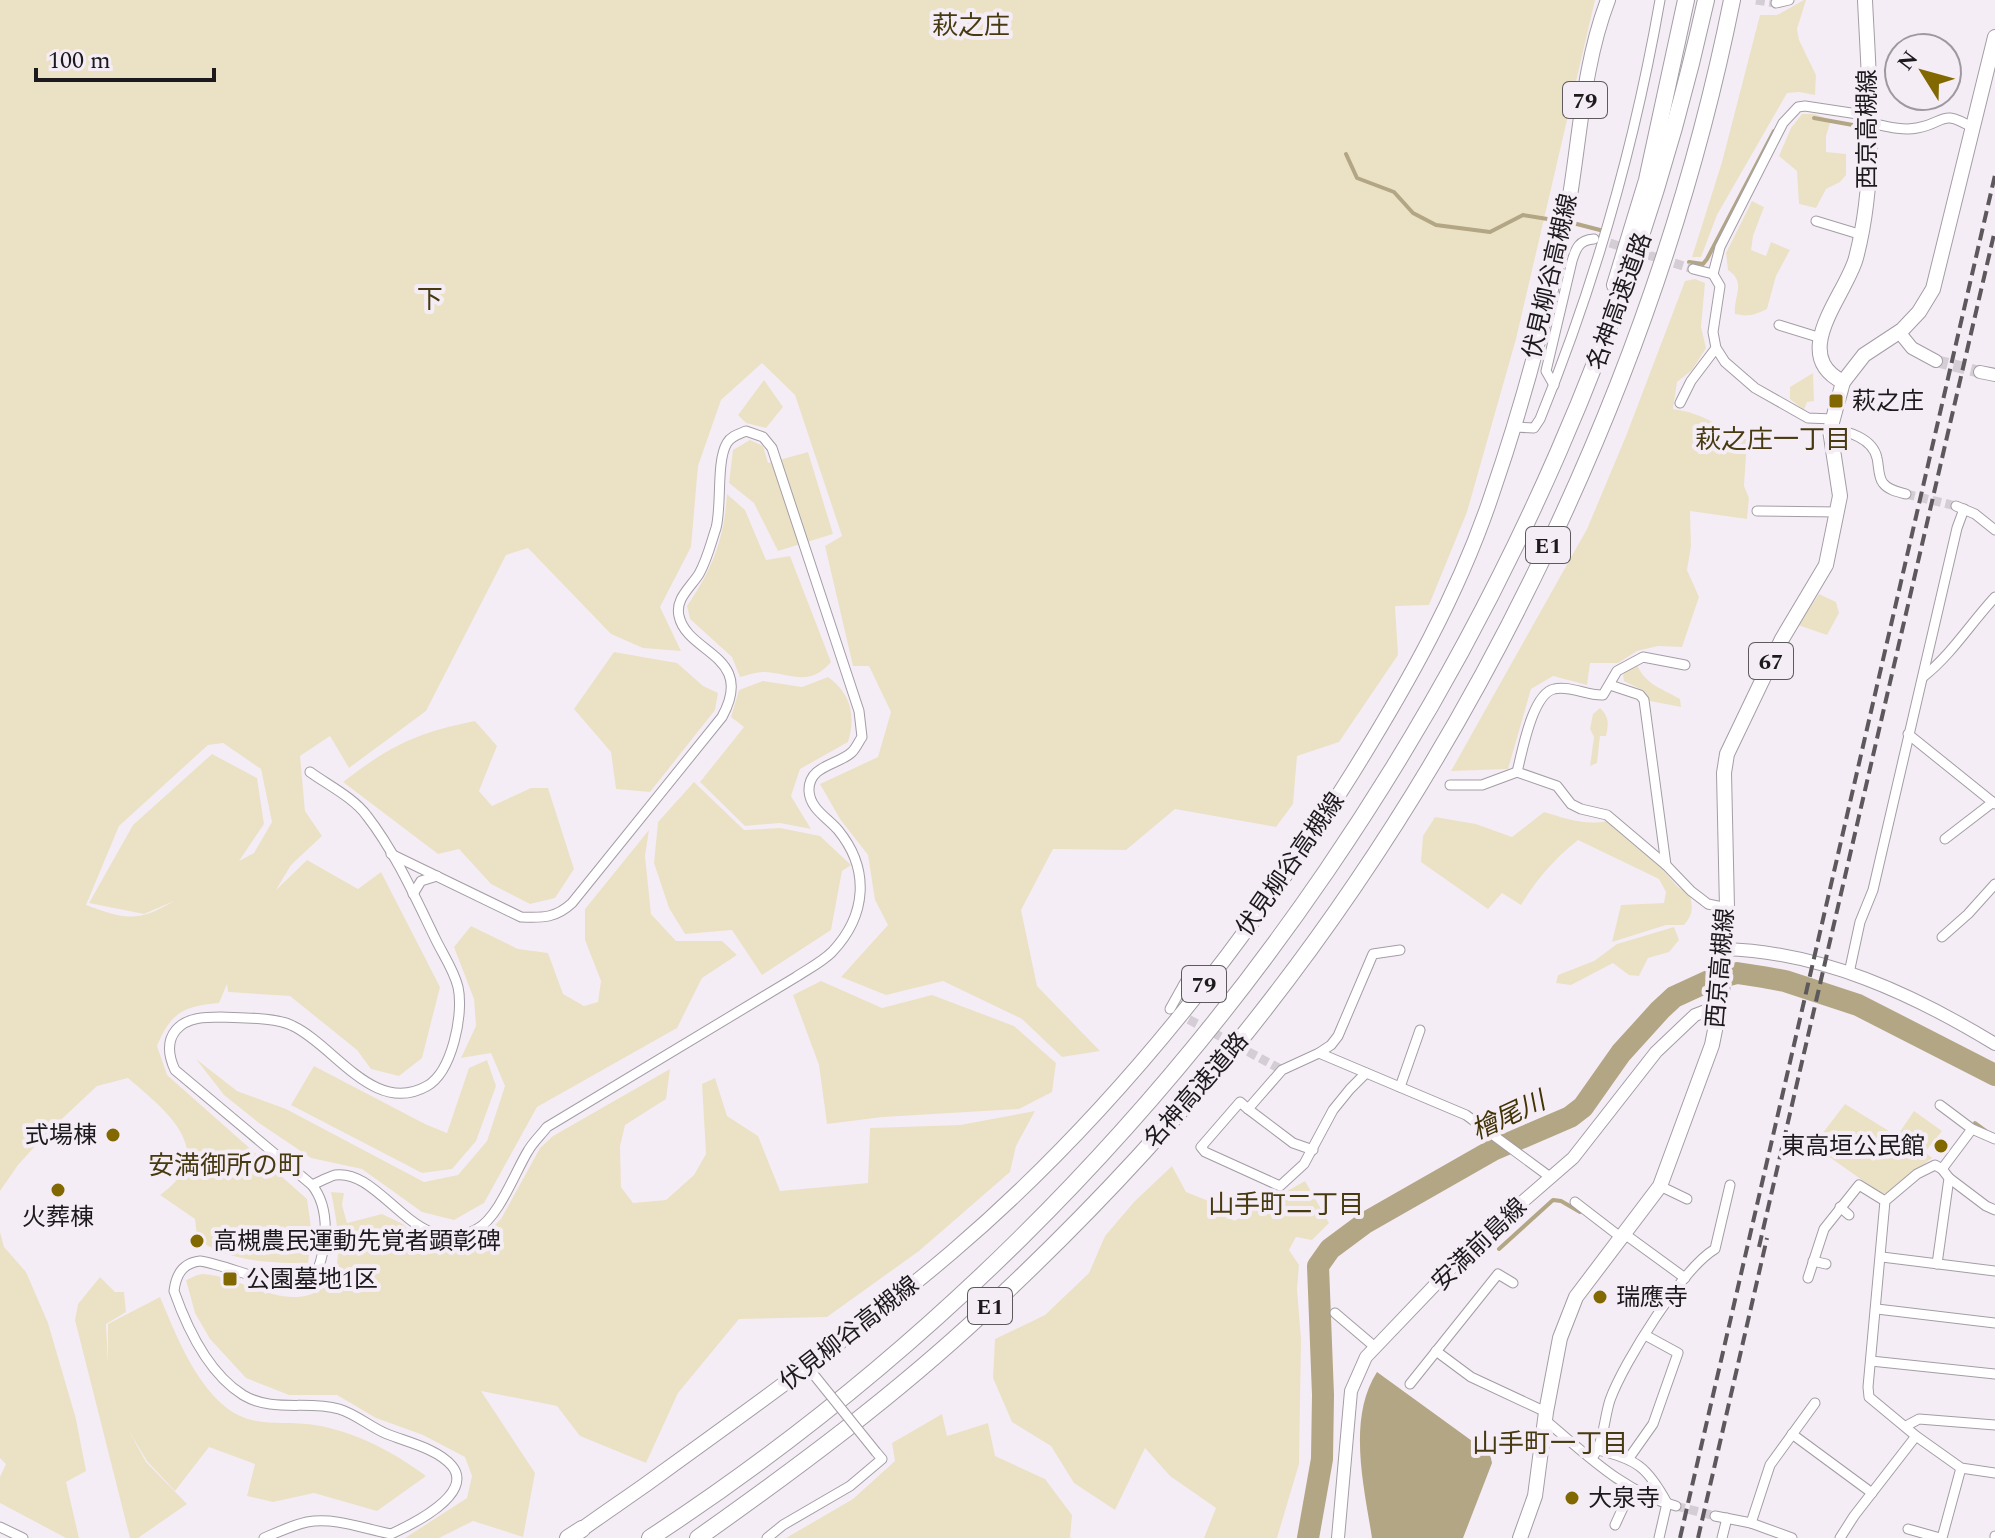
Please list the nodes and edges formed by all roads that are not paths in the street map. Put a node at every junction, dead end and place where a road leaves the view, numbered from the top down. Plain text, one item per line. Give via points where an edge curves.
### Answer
1 (1608, 0) edge
2 (1660, 0) edge
3 (1686, 0) edge
4 (1706, 0) edge
5 (1732, 0) edge
6 (1744, 0) edge
7 (1789, 0) edge
8 (1865, 0) edge
9 (1776, 3) dead end
10 (1995, 37) edge
11 (1871, 120) junction
12 (1973, 128) junction
13 (1816, 221) dead end
14 (1862, 235) junction
15 (1594, 239) dead end
16 (1693, 269) tunnel mouth
17 (1713, 274) junction
18 (1779, 325) dead end
19 (1899, 332) junction
20 (1821, 338) junction
21 (1716, 348) junction
22 (1936, 361) tunnel mouth
23 (1980, 372) tunnel mouth
24 (1995, 375) edge
25 (1843, 382) junction
26 (1554, 385) junction
27 (1680, 403) dead end
28 (1832, 424) junction
29 (1513, 427) junction
30 (1906, 494) tunnel mouth
31 (1757, 511) dead end
32 (1838, 512) junction
33 (1558, 525) junction
34 (1995, 530) edge
35 (1494, 587) junction
36 (1995, 597) edge
37 (1685, 665) dead end
38 (1923, 677) junction
39 (1610, 685) junction
40 (1908, 734) junction
41 (310, 772) dead end
42 (1517, 772) junction
43 (1450, 785) dead end
44 (1994, 803) edge
45 (1945, 839) dead end
46 (391, 854) junction
47 (1666, 865) junction
48 (437, 876) junction
49 (1995, 884) edge
50 (413, 894) junction
51 (1727, 908) junction
52 (1942, 937) dead end
53 (1400, 950) dead end
54 (1725, 953) junction
55 (1849, 973) junction
56 (1189, 975) dead end
57 (1721, 1000) junction
58 (1170, 1009) dead end
59 (1420, 1030) dead end
60 (1245, 1034) junction
61 (1995, 1044) edge
62 (1319, 1053) junction
63 (1366, 1073) junction
64 (1400, 1087) junction
65 (1940, 1105) dead end
66 (1248, 1109) junction
67 (1972, 1129) junction
68 (1995, 1139) edge
69 (1313, 1150) junction
70 (1946, 1173) junction
71 (1550, 1177) junction
72 (312, 1185) junction
73 (1730, 1185) dead end
74 (1660, 1186) junction
75 (1687, 1199) dead end
76 (1885, 1201) junction
77 (1575, 1202) dead end
78 (1840, 1207) junction
79 (1995, 1210) edge
80 (1849, 1215) dead end
81 (1624, 1237) junction
82 (1882, 1257) junction
83 (1813, 1261) junction
84 (1826, 1264) dead end
85 (1937, 1264) junction
86 (1995, 1271) edge
87 (1685, 1278) junction
88 (1808, 1278) dead end
89 (1513, 1283) dead end
90 (1877, 1309) junction
91 (1335, 1313) dead end
92 (1995, 1323) edge
93 (1645, 1335) junction
94 (1375, 1347) junction
95 (1436, 1351) junction
96 (1871, 1361) junction
97 (811, 1370) junction
98 (1995, 1374) edge
99 (1410, 1384) dead end
100 (1815, 1403) dead end
101 (1796, 1405) dead end
102 (1807, 1414) junction
103 (1546, 1416) junction
104 (1995, 1425) edge
105 (1906, 1426) junction
106 (1792, 1434) junction
107 (1916, 1436) junction
108 (1595, 1454) junction
109 (1629, 1458) junction
110 (1961, 1468) junction
111 (1995, 1473) edge
112 (1632, 1488) junction
113 (1872, 1493) junction
114 (1671, 1505) junction
115 (1715, 1516) tunnel mouth
116 (1727, 1518) junction
117 (1751, 1523) junction
118 (1615, 1525) dead end
119 (0, 1527) edge
120 (1908, 1529) dead end
121 (571, 1536) edge
122 (23, 1538) edge
123 (264, 1538) edge
124 (650, 1538) edge
125 (698, 1538) edge
126 (716, 1538) edge
127 (767, 1538) edge
128 (1338, 1538) edge
129 (1520, 1538) edge
130 (1659, 1538) edge
131 (1722, 1538) edge
132 (1792, 1538) edge
133 (1840, 1538) edge
134 (1941, 1538) edge

1 - 29 main road, 伏見柳谷高槻線 / 79 via 1561,243
2 - 26 street via 1602,249
3 - 35 highway, 名神高速道路 / E1 via 1647,180 1616,281 1560,433
4 - 35 highway, 名神高速道路 / E1 via 1672,140 1625,288 1578,411
5 - 33 highway, 名神高速道路 / E1 via 1707,111 1654,285
6 - 33 highway, 名神高速道路 / E1 via 1713,128 1663,288 1609,423
7 - 9 street
8 - 11 main road, 西京高槻線
10 - 12 main road, 西京高槻線 / 67
11 - 12 street via 1920,128 1949,117
11 - 14 main road, 西京高槻線
11 - 17 street via 1805,106 1791,113 1720,247
12 - 19 main road, 西京高槻線 / 67 via 1933,289
13 - 14 street
14 - 20 main road, 西京高槻線 via 1854,266
15 - 26 street via 1577,246 1572,261 1546,371
16 - 17 street
17 - 21 street via 1720,286 1713,322
18 - 20 street
19 - 22 main road via 1912,348
19 - 25 main road, 西京高槻線 / 67 via 1864,355
20 - 25 main road via 1823,367
21 - 27 street
21 - 28 street via 1755,388 1812,420
23 - 24 main road
25 - 28 main road, 西京高槻線 / 67
26 - 29 street via 1534,428
28 - 30 street via 1870,446 1877,455 1880,480
28 - 32 main road, 西京高槻線 / 67
29 - 97 main road, 伏見柳谷高槻線 / 79 via 1468,560 1438,624 1326,814 1245,931 1157,1042 1062,1148 956,1248
31 - 32 street
32 - 51 main road, 西京高槻線 / 67 via 1826,565 1782,639 1727,754
33 - 60 highway, 名神高速道路 / E1 via 1497,647 1407,802
34 - 38 street via 1960,508
35 - 124 highway, 名神高速道路 / E1 via 1409,743 1333,862 1267,955 1113,1144 927,1326 753,1466
36 - 38 street via 1942,662
37 - 39 street via 1643,657 1617,671
38 - 40 street
39 - 42 street via 1600,696 1564,689 1544,695 1527,730
39 - 47 street via 1644,700
40 - 44 street
40 - 55 street
41 - 46 street via 366,813
42 - 43 street via 1482,785
42 - 47 street via 1557,786 1581,809 1607,815
44 - 45 street
46 - 48 street
46 - 50 street
47 - 51 street via 1708,904
48 - 50 street via 421,881
48 - 72 street via 521,917 559,915 722,717 731,700 728,673 682,626 678,613 680,601 700,573 718,520 725,445 746,431 763,437 772,448 859,711 862,737 850,754 814,775 809,791 815,808 854,851 861,881 859,907 847,933 831,953 796,977 547,1127 479,1228 455,1236 429,1232 359,1179 336,1175
49 - 52 street
50 - 72 street via 459,997 451,1054 428,1086 410,1094 372,1087 289,1023 194,1019 173,1036 170,1055 180,1075
51 - 54 main road, 西京高槻線 / 67
53 - 62 street via 1373,954 1338,1036
54 - 55 main road via 1744,950
54 - 57 main road, 西京高槻線 / 67
55 - 61 main road via 1942,1012
56 - 58 street
57 - 71 main road, 安満前島線 via 1695,1015 1656,1052 1588,1143
57 - 74 main road, 西京高槻線 / 67 via 1712,1045
59 - 64 street
60 - 125 highway, 名神高速道路 / E1 via 1120,1177 981,1315 823,1447
60 - 126 highway via 1195,1107 1127,1183 989,1320 830,1454
62 - 63 street
62 - 66 street via 1282,1070
63 - 64 street
63 - 69 street via 1333,1110
64 - 71 street via 1466,1115
65 - 67 street
66 - 69 street via 1279,1134
66 - 69 street via 1240,1102 1201,1147 1205,1152 1280,1186
67 - 68 street
67 - 70 street
70 - 76 street via 1935,1165
70 - 79 street
70 - 85 street
71 - 94 main road, 安満前島線 via 1475,1243
72 - 123 street via 319,1193 325,1245 316,1274 293,1284 192,1262 175,1281 181,1310 217,1372 246,1397 353,1414 451,1464 456,1487 448,1500 391,1534 316,1521
73 - 87 street via 1715,1249
74 - 75 street
74 - 81 main road, 西京高槻線 / 67
76 - 78 street via 1859,1185
76 - 82 street
77 - 81 street
78 - 80 street
78 - 83 street via 1824,1229
81 - 87 street
81 - 103 main road, 西京高槻線 / 67 via 1576,1297 1560,1338
82 - 85 street
82 - 90 street
83 - 84 street
83 - 88 street
85 - 86 street
87 - 93 street
89 - 95 street via 1498,1274
90 - 92 street
90 - 96 street
91 - 94 street
93 - 108 street via 1611,1398
93 - 109 street via 1678,1353 1653,1424
94 - 128 main road, 安満前島線 via 1351,1391
95 - 99 street
95 - 103 street via 1471,1377
96 - 98 street
96 - 105 street via 1869,1397
97 - 121 main road, 伏見柳谷高槻線 / 79
97 - 127 street, bridge via 882,1459 850,1486
100 - 102 street
101 - 102 street
102 - 106 street
103 - 108 street
103 - 129 main road, 西京高槻線 / 67 via 1535,1496
104 - 105 street via 1919,1419
105 - 107 street
106 - 113 street
106 - 117 street via 1770,1465
107 - 110 street
107 - 113 street
108 - 109 street
108 - 112 street
109 - 114 street
110 - 111 street
110 - 134 street
112 - 114 street
112 - 118 street
113 - 133 street
114 - 130 street
115 - 116 street
116 - 117 street
116 - 131 street
117 - 132 street
119 - 122 street
120 - 134 street

